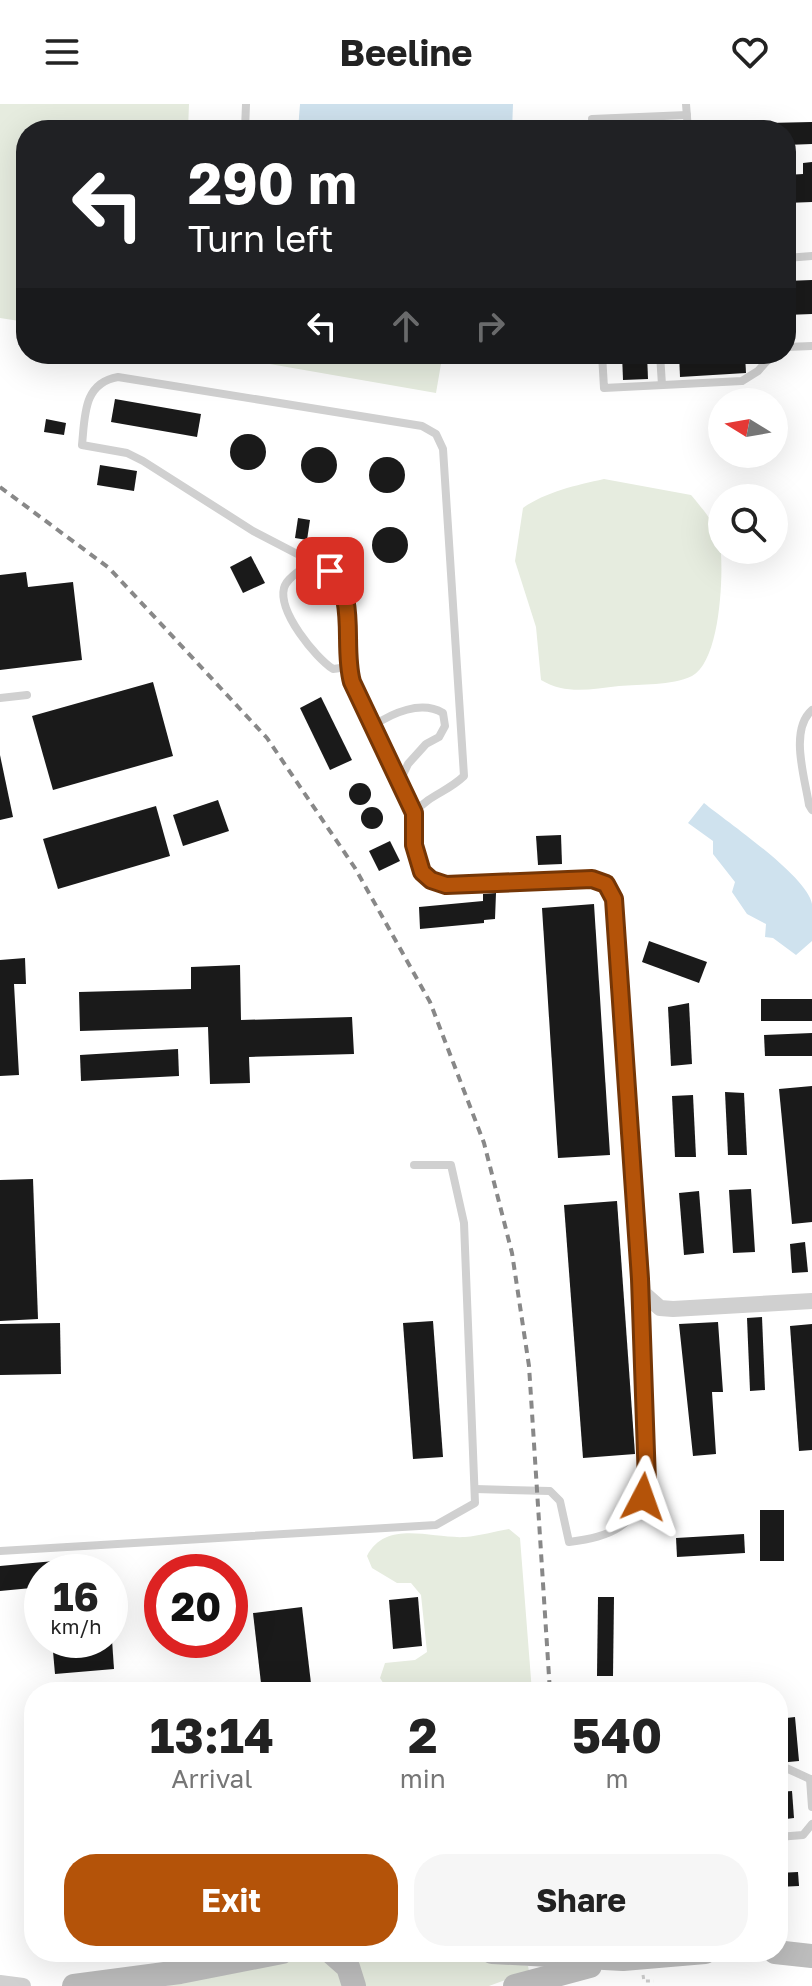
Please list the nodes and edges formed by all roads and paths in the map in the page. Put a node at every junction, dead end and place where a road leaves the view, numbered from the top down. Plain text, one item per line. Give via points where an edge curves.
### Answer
1 (686, 104) edge
2 (687, 115) junction
3 (592, 120) edge
4 (687, 120) edge
5 (603, 364) edge
6 (661, 364) edge
7 (764, 364) edge
8 (662, 385) junction
9 (310, 561) junction
10 (348, 667) junction
11 (27, 695) dead end
12 (0, 698) edge
13 (812, 710) edge
14 (373, 726) junction
15 (400, 781) junction
16 (812, 810) edge
17 (414, 813) junction
18 (491, 883) joint
19 (414, 1165) dead end
20 (640, 1279) junction
21 (812, 1301) edge
22 (475, 1489) junction
23 (0, 1551) edge
24 (788, 1769) edge
25 (811, 1779) edge
26 (812, 1807) edge
27 (812, 1824) edge
28 (788, 1836) edge
29 (812, 1938) edge
30 (788, 1942) edge
31 (788, 1953) edge
32 (812, 1956) edge
33 (231, 1962) edge
34 (342, 1962) edge
35 (611, 1962) edge
36 (643, 1975) dead end
37 (654, 1981) dead end
38 (0, 1983) edge
39 (23, 1986) edge
40 (74, 1986) edge
41 (354, 1986) edge
42 (515, 1986) edge

1 - 2 lane
2 - 3 lane
2 - 4 lane
5 - 8 lane via 604,388
6 - 8 lane
7 - 8 lane via 742,381
9 - 10 lane via 330,571 345,592
9 - 10 lane via 284,588 285,600 314,654 333,669
9 - 17 lane via 143,461 82,445 93,389 104,379 118,377 422,426 436,434 443,449 464,776
10 - 14 lane
11 - 12 lane
13 - 16 lane via 799,730
14 - 15 lane
14 - 15 lane via 398,710 435,708 443,713 445,726 439,737 408,764
15 - 17 lane
17 - 18 lane via 417,860 431,880 446,885
18 - 20 street via 592,879 606,884 614,899
19 - 22 lane via 451,1165 464,1223
20 - 21 street via 643,1293 660,1308
20 - 22 lane via 647,1482 630,1519 604,1537 569,1542 560,1501 550,1491
22 - 23 lane via 475,1503 436,1525
24 - 25 lane
25 - 26 lane
27 - 28 lane via 803,1835
29 - 30 main road
31 - 32 main road
33 - 40 main road
34 - 41 main road
35 - 42 main road
36 - 37 path via 644,1981
38 - 39 street

